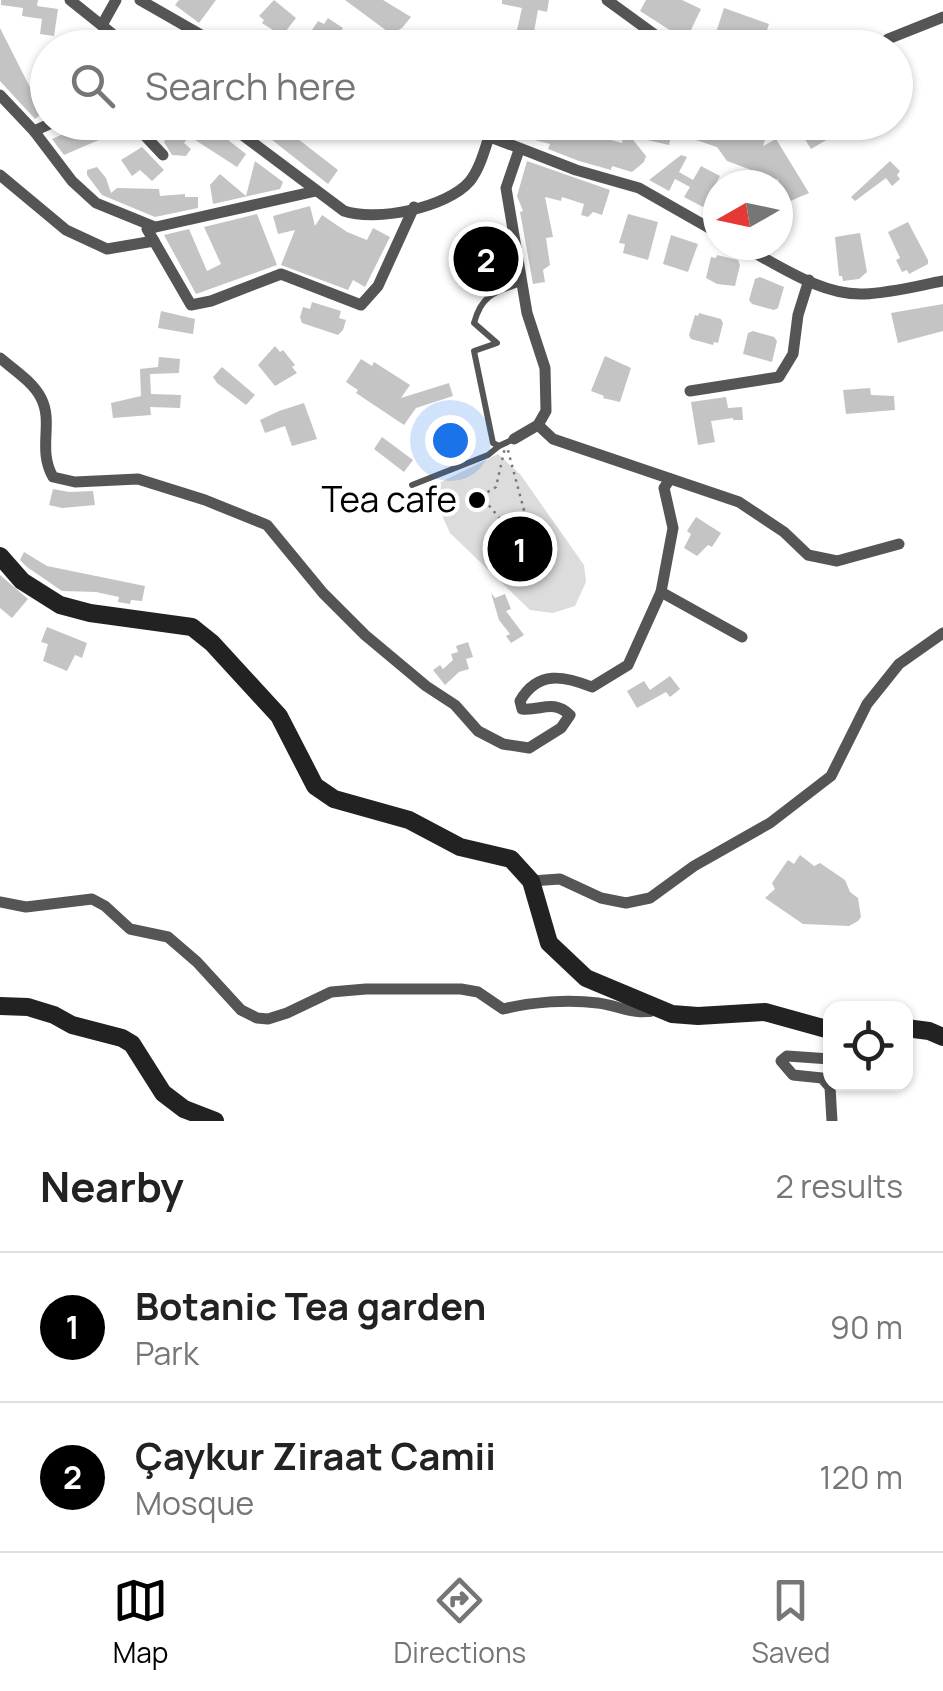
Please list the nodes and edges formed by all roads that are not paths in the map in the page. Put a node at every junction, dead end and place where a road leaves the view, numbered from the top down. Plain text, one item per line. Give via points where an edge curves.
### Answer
1 (70, 0) edge
2 (116, 0) edge
3 (140, 0) edge
4 (607, 0) edge
5 (943, 16) edge
6 (102, 26) junction
7 (107, 30) edge
8 (192, 30) edge
9 (648, 30) edge
10 (910, 30) edge
11 (0, 95) edge
12 (30, 127) edge
13 (41, 140) edge
14 (149, 140) edge
15 (249, 140) edge
16 (487, 140) edge
17 (497, 140) edge
18 (519, 150) junction
19 (163, 155) dead end
20 (0, 175) edge
21 (316, 191) junction
22 (414, 207) junction
23 (703, 225) edge
24 (154, 234) junction
25 (770, 260) edge
26 (809, 280) junction
27 (943, 281) edge
28 (521, 283) junction
29 (0, 358) edge
30 (690, 391) dead end
31 (538, 425) junction
32 (506, 442) junction
33 (670, 479) junction
34 (412, 485) dead end
35 (899, 544) dead end
36 (0, 556) edge
37 (661, 592) junction
38 (943, 633) edge
39 (742, 638) dead end
40 (532, 880) junction
41 (0, 902) edge
42 (0, 1006) edge
43 (659, 1008) junction
44 (823, 1028) edge
45 (913, 1029) edge
46 (943, 1038) edge
47 (823, 1059) edge
48 (823, 1079) edge
49 (830, 1091) edge
50 (215, 1121) edge
51 (832, 1121) edge

1 - 6 street
2 - 6 street
3 - 8 street
4 - 9 street
5 - 10 street
6 - 7 street
11 - 12 street
13 - 24 street via 96,203
14 - 19 street
15 - 21 street
16 - 22 street via 473,178 448,198
17 - 18 street
18 - 23 street via 639,188
18 - 28 street via 506,188
20 - 24 street via 66,230 107,249
21 - 22 street via 360,217
21 - 24 street
22 - 24 street via 378,286 360,305 281,274 192,306
25 - 26 street
26 - 27 street via 864,294
26 - 30 street via 792,354 778,377
28 - 31 street via 545,368 546,411
28 - 32 lane via 494,293 479,306 474,323 498,342 474,351 492,443
29 - 37 street via 43,402 45,463 52,477 138,479 267,525 364,634 478,731 503,744 529,748 568,720 561,706 522,709 525,693 545,678 592,687 628,665
31 - 32 street
31 - 33 street via 552,439
32 - 34 lane
33 - 35 street via 739,502 808,555 837,562
33 - 37 street via 664,488 673,528
36 - 40 street via 22,581 60,605 192,627 279,716 315,786 334,799 409,820 460,847 511,859
37 - 39 street
38 - 40 street via 898,664 867,704 831,776 650,898 626,903 560,879
40 - 43 street via 543,929 562,957 586,978
41 - 43 street via 26,907 92,899 130,930 168,937 257,1018 287,1013 331,992 366,988 461,989 503,1009 587,1002 642,1014
42 - 50 street via 28,1007 122,1038 163,1093
43 - 44 street via 698,1016 765,1012
45 - 46 street
47 - 48 street via 781,1061 793,1075
49 - 51 street

